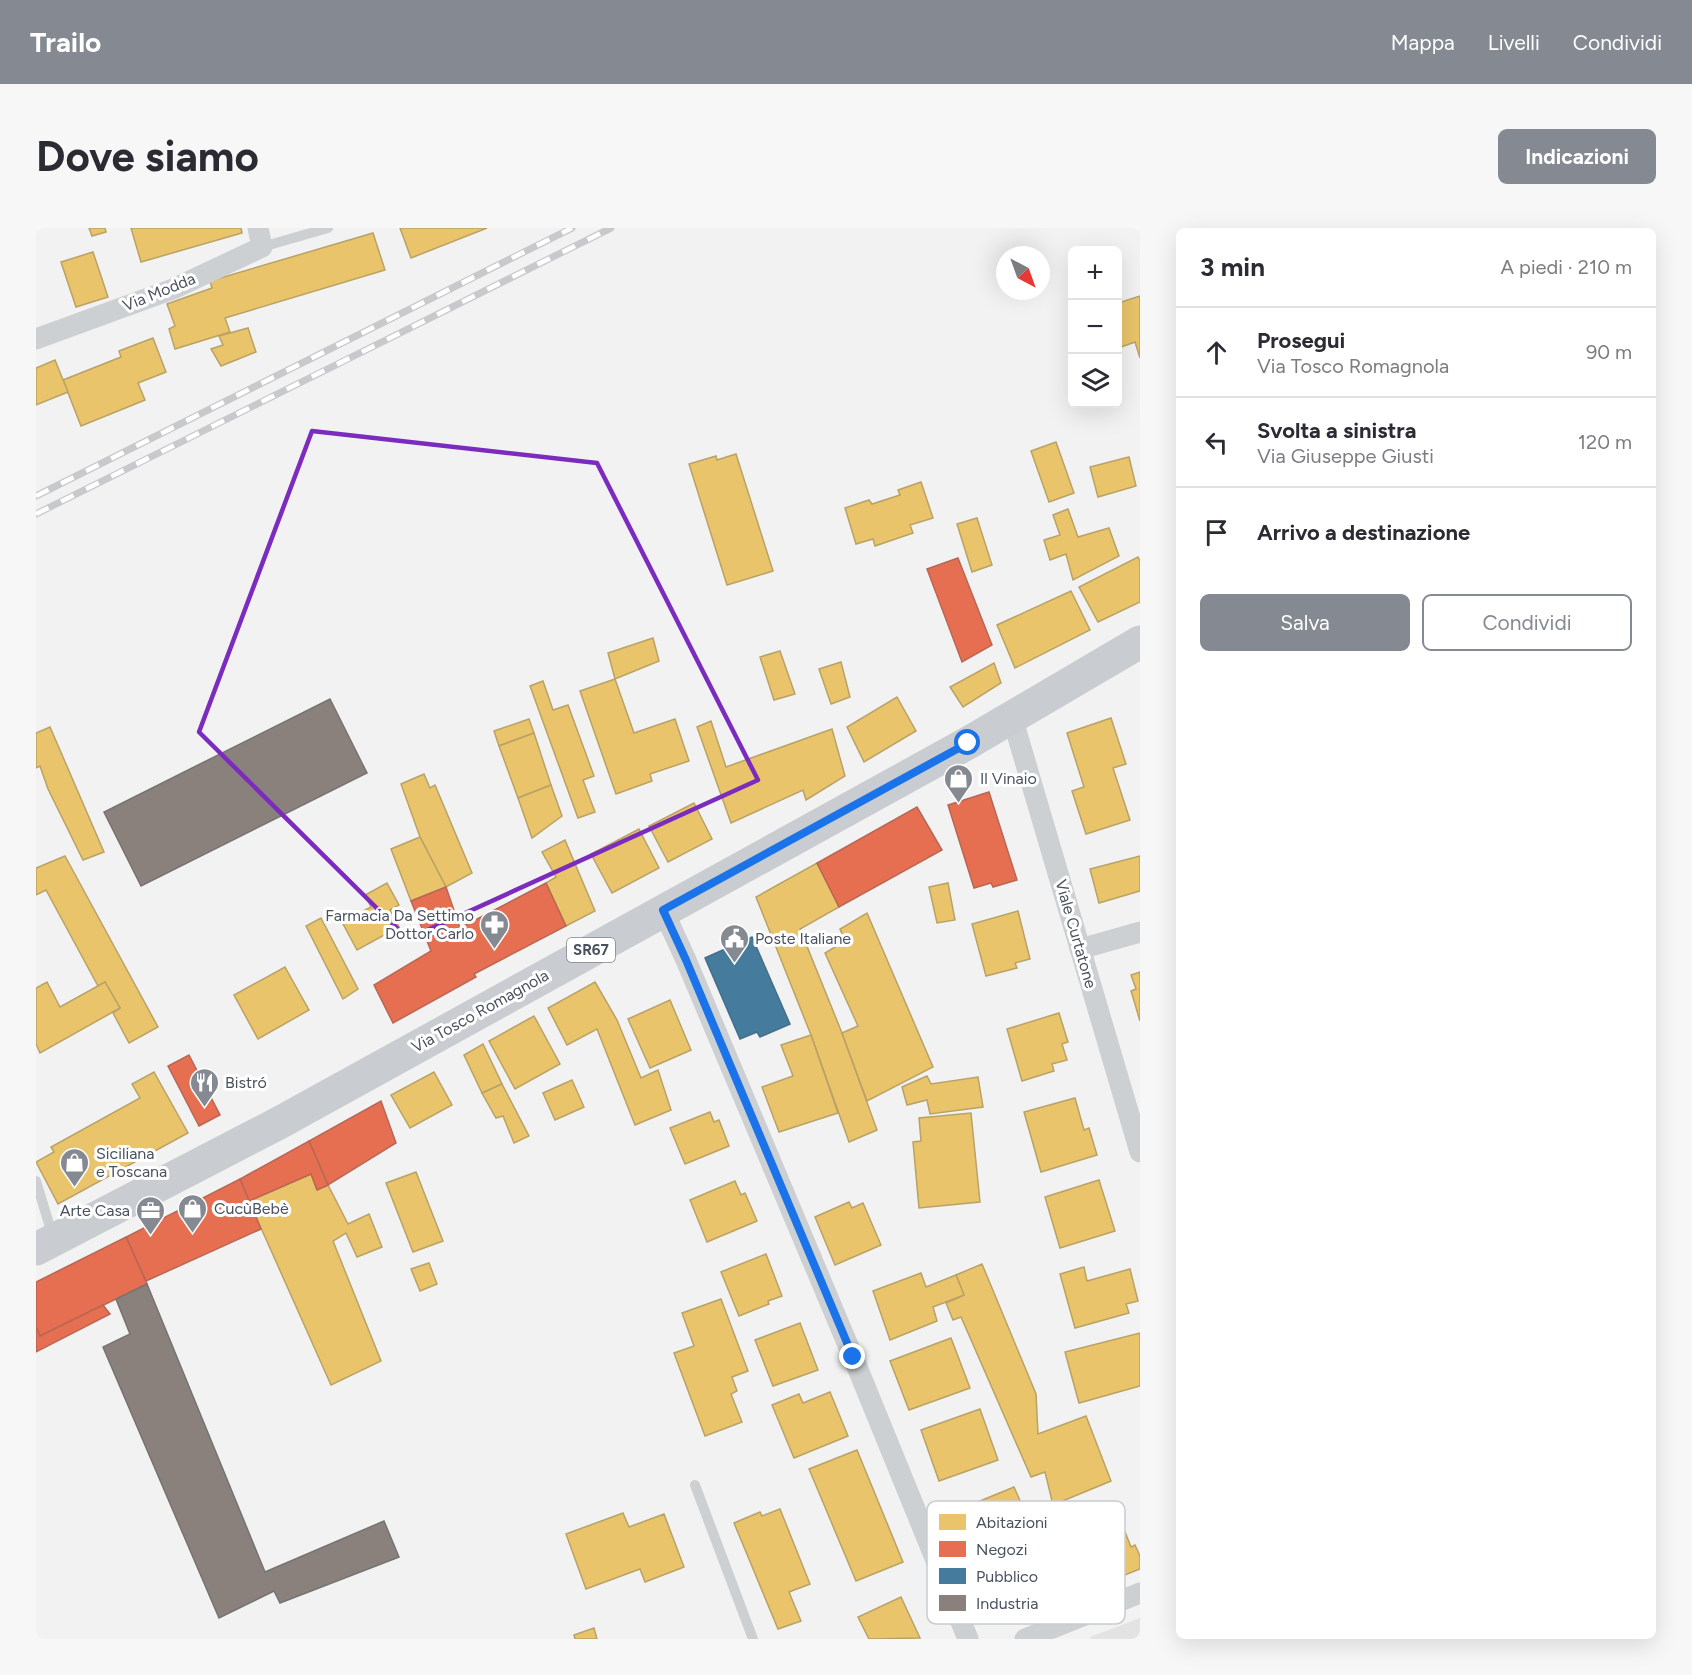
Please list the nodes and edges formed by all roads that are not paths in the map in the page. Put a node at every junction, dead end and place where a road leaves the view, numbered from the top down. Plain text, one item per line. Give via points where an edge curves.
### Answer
1 (328, 228) edge
2 (260, 238) edge
3 (36, 339) edge
4 (1140, 642) edge
5 (1012, 717) junction
6 (663, 910) junction
7 (1140, 932) edge
8 (1080, 949) junction
9 (1140, 1152) edge
10 (36, 1181) edge
11 (45, 1244) edge
12 (695, 1485) dead end
13 (927, 1538) edge
14 (1140, 1593) edge
15 (1125, 1599) edge
16 (962, 1624) edge
17 (1062, 1624) edge
18 (753, 1639) edge
19 (968, 1639) edge
20 (1025, 1639) edge

1 - 2 lane
2 - 3 street, Via Modda via 173,289
4 - 5 main road, Via Tosco Romagnola / SR67
5 - 6 main road, Via Tosco Romagnola / SR67
5 - 8 street, Viale Curtatone
6 - 11 main road, Via Tosco Romagnola / SR67 via 279,1124
6 - 13 street
7 - 8 street
8 - 9 street, Viale Curtatone
10 - 11 lane
12 - 18 lane
14 - 15 street
16 - 19 street
17 - 20 street

